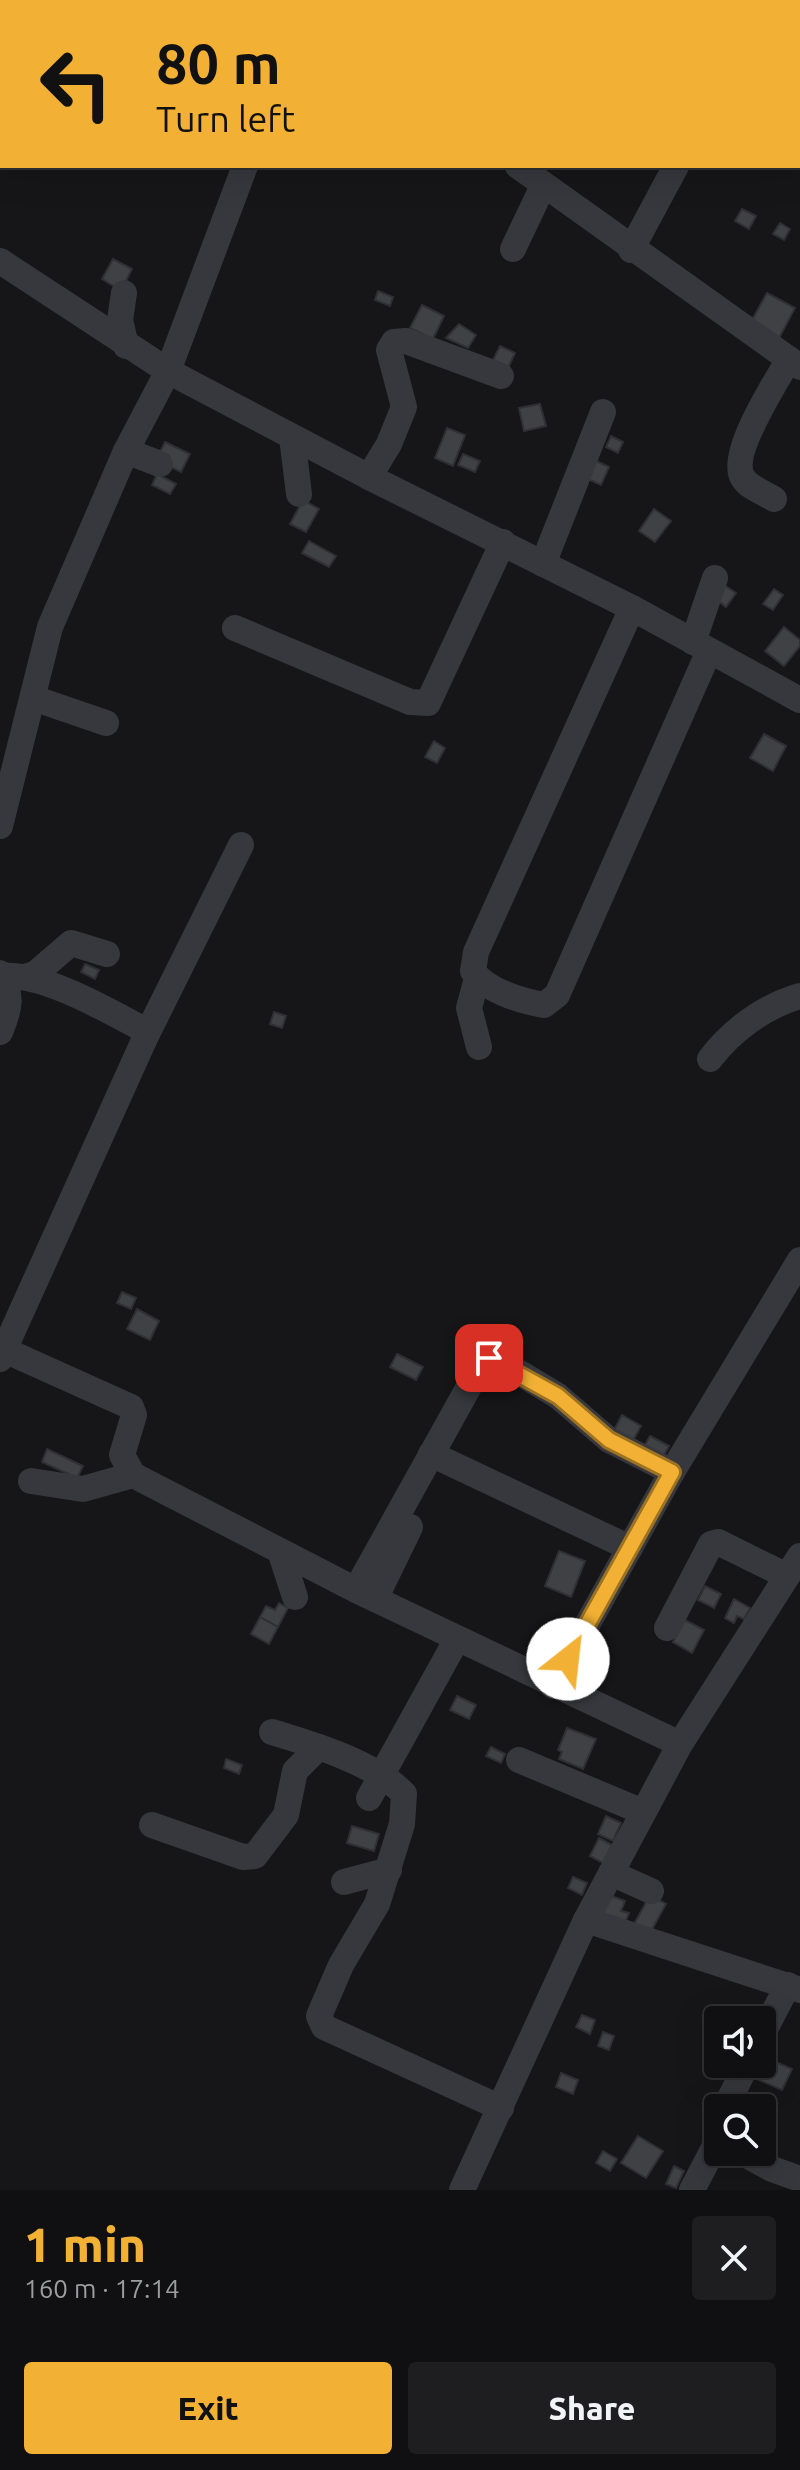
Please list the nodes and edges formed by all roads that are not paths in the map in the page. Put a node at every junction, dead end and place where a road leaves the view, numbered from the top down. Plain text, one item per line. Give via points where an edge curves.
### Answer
1 (244, 168) edge
2 (520, 168) edge
3 (675, 168) edge
4 (543, 186) junction
5 (513, 249) dead end
6 (631, 250) junction
7 (0, 261) edge
8 (124, 293) dead end
9 (126, 346) junction
10 (794, 363) edge
11 (168, 371) junction
12 (501, 376) dead end
13 (603, 412) dead end
14 (292, 437) junction
15 (126, 451) junction
16 (160, 464) dead end
17 (369, 477) junction
18 (299, 494) dead end
19 (774, 499) dead end
20 (503, 542) junction
21 (543, 564) junction
22 (715, 578) dead end
23 (632, 608) junction
24 (235, 628) dead end
25 (701, 647) junction
26 (33, 698) junction
27 (800, 700) edge
28 (106, 723) dead end
29 (0, 826) edge
30 (241, 845) dead end
31 (107, 954) dead end
32 (9, 975) edge
33 (477, 978) junction
34 (800, 996) edge
35 (0, 1032) edge
36 (145, 1038) junction
37 (479, 1047) dead end
38 (710, 1059) dead end
39 (800, 1260) edge
40 (1, 1352) edge
41 (431, 1454) junction
42 (672, 1472) junction
43 (133, 1475) junction
44 (31, 1481) dead end
45 (415, 1517) dead end
46 (630, 1548) junction
47 (280, 1551) junction
48 (794, 1566) edge
49 (365, 1594) junction
50 (295, 1597) dead end
51 (667, 1628) dead end
52 (457, 1639) junction
53 (553, 1686) junction
54 (272, 1732) dead end
55 (680, 1744) junction
56 (319, 1747) junction
57 (519, 1760) dead end
58 (375, 1787) junction
59 (643, 1812) junction
60 (152, 1825) dead end
61 (389, 1870) junction
62 (611, 1873) junction
63 (344, 1882) dead end
64 (651, 1891) dead end
65 (586, 1920) junction
66 (794, 1987) edge
67 (776, 2014) edge
68 (501, 2108) junction
69 (704, 2166) edge
70 (767, 2166) edge
71 (800, 2179) edge
72 (462, 2190) edge
73 (692, 2190) edge

1 - 11 street
2 - 4 street
3 - 6 street
4 - 5 street
4 - 6 street
6 - 10 street
7 - 9 street
8 - 9 street via 120,320
9 - 11 street
10 - 19 street via 748,434 740,460 744,480
11 - 14 street
11 - 15 street
12 - 17 street via 406,341 394,342 389,350 404,407
13 - 21 street
14 - 17 street
14 - 18 street
15 - 16 street
15 - 26 street via 50,627
17 - 20 street
20 - 21 street
20 - 24 street via 428,703 410,702
21 - 23 street
22 - 25 street
23 - 25 street
23 - 33 street via 476,952 472,964
25 - 27 street
25 - 33 street via 557,995 544,1005 525,1002
26 - 28 street
26 - 29 street
30 - 36 street
31 - 32 street via 71,943 35,974
32 - 35 street via 8,1012
32 - 36 street via 128,1021 141,1028
33 - 37 street via 469,1008
34 - 38 street via 782,1001 726,1038
36 - 40 street
39 - 42 street
40 - 43 street via 131,1407 134,1415 122,1455
41 - 42 street via 489,1358 558,1396 609,1440
41 - 46 street
41 - 49 street
42 - 46 street
43 - 44 street via 83,1489
43 - 47 street
45 - 49 street
46 - 53 street
47 - 49 street
47 - 50 street
48 - 51 street via 711,1544
48 - 55 street
49 - 52 street
52 - 53 street
52 - 58 street
53 - 55 street
54 - 56 street
55 - 59 street
56 - 58 street
56 - 60 street via 295,1771 286,1815 255,1856 243,1857
57 - 59 street
58 - 61 street via 404,1794
59 - 62 street
61 - 63 street
61 - 68 street via 319,2016 324,2027
62 - 64 street
62 - 65 street
65 - 66 street
65 - 68 street
66 - 67 street
68 - 72 street
69 - 73 street
70 - 71 street

